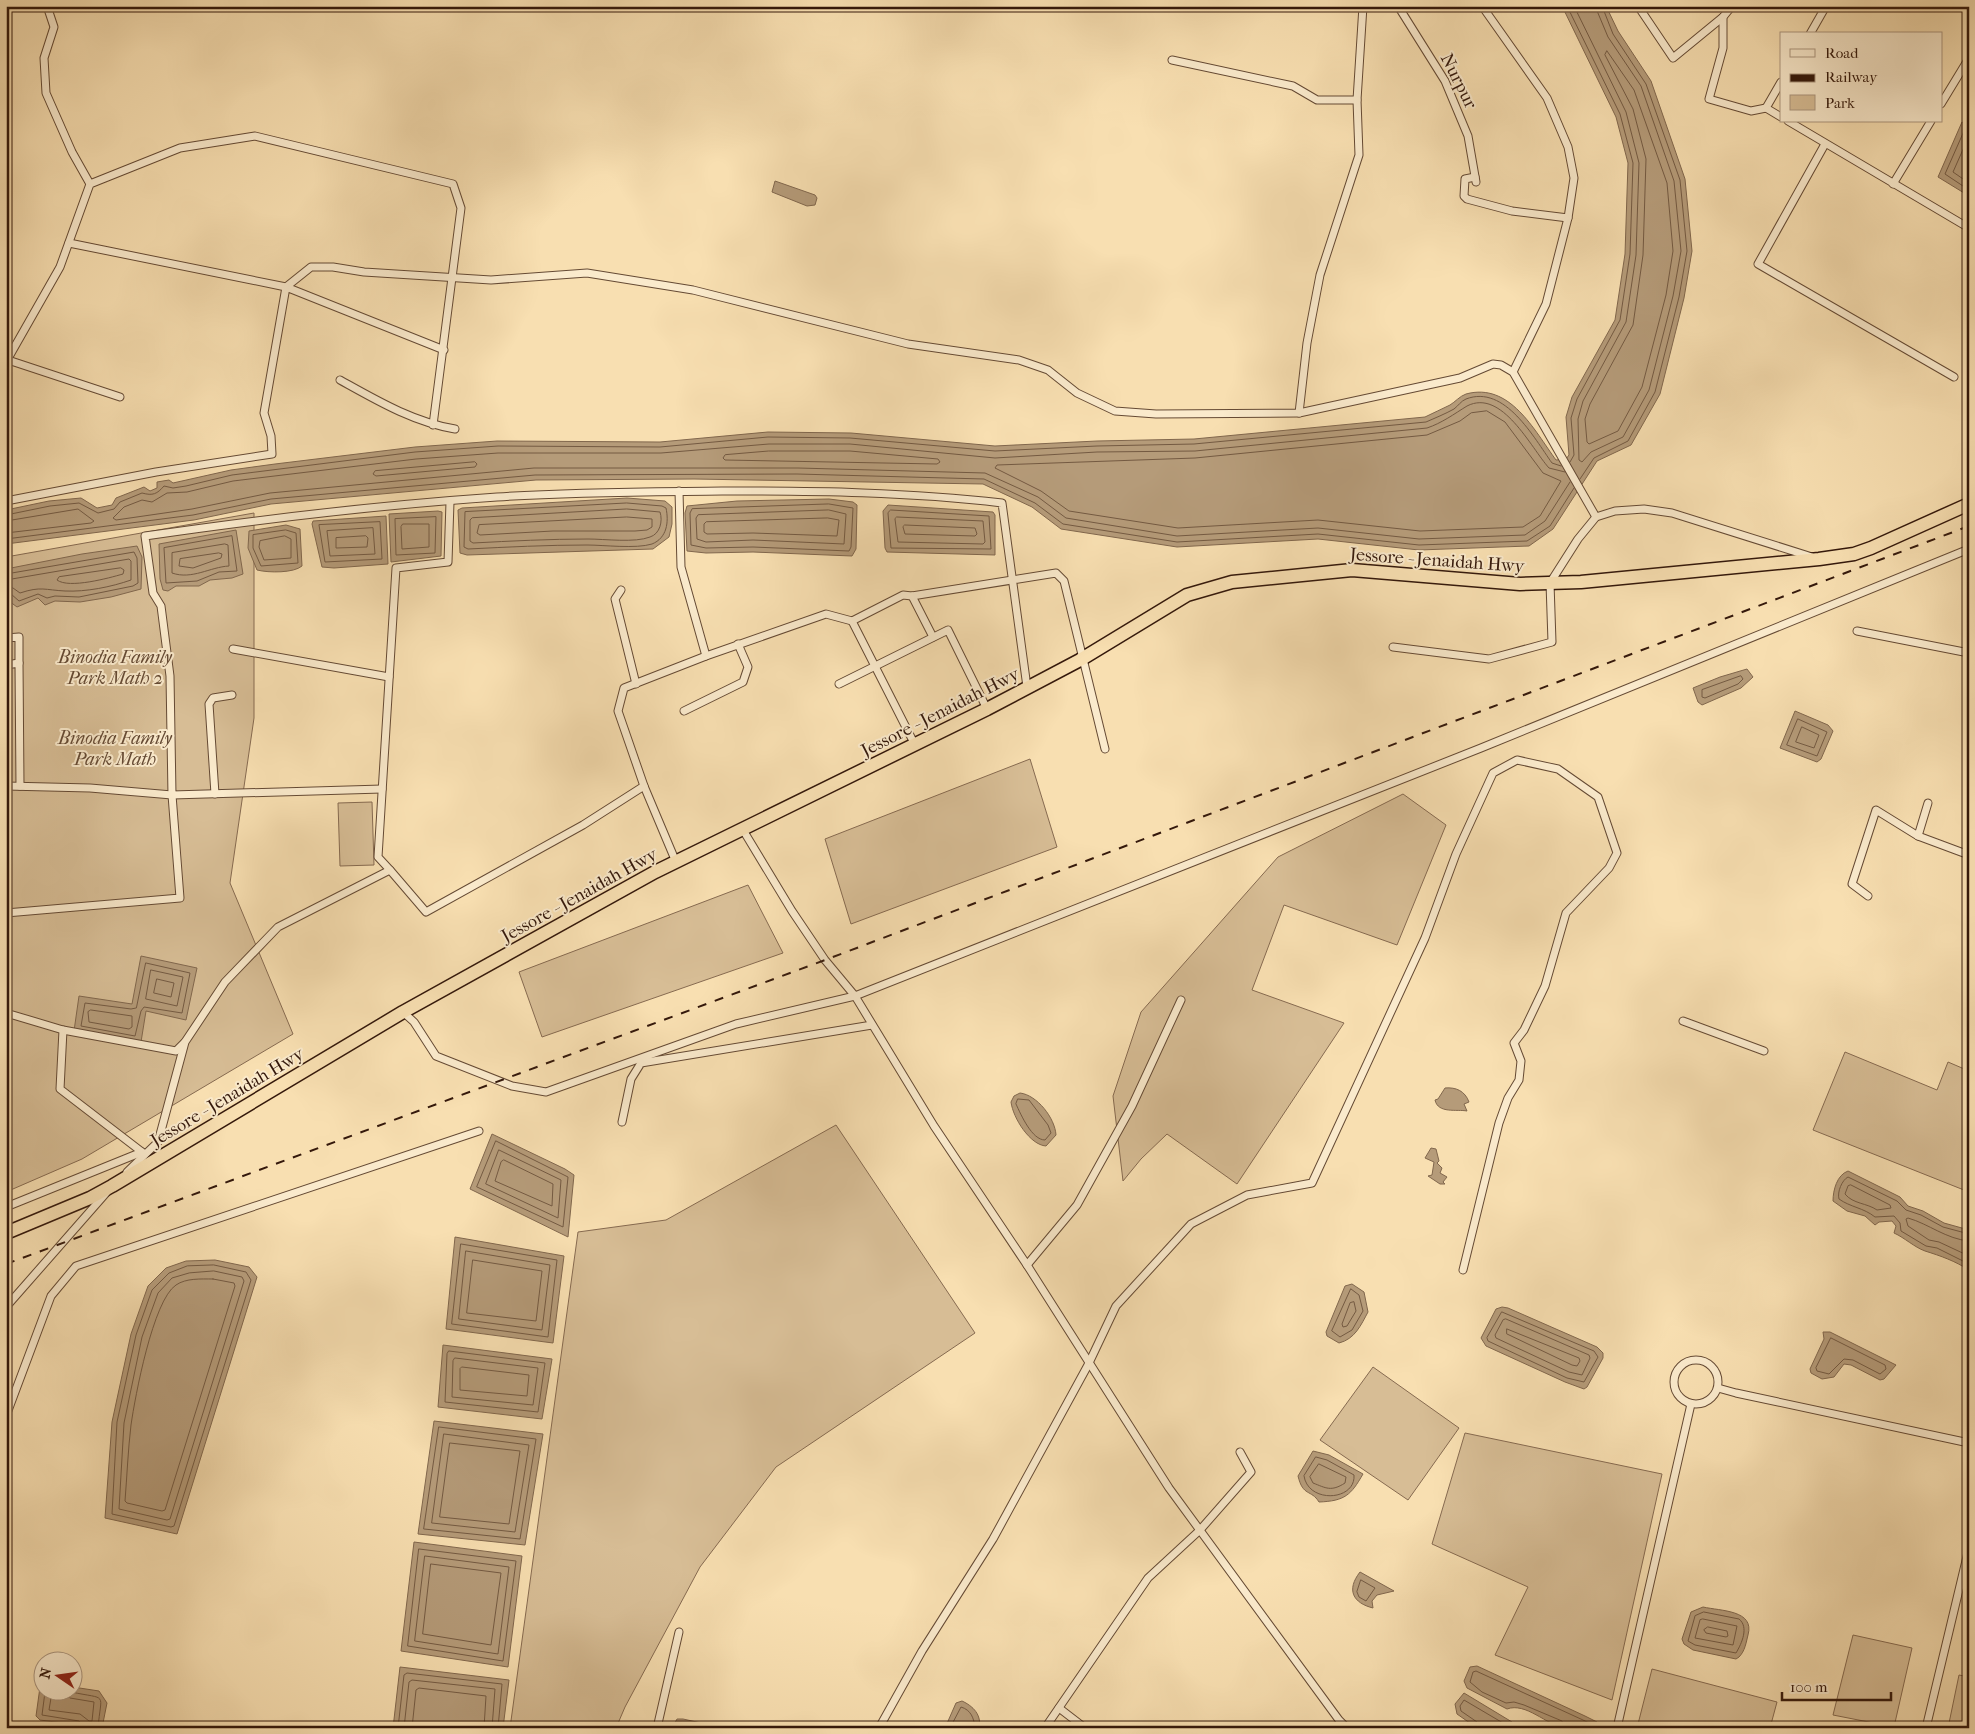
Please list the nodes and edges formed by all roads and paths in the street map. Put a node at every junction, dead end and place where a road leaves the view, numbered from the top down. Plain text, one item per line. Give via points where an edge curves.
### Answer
1 (47, 6) edge
2 (1363, 6) edge
3 (1398, 6) edge
4 (1482, 6) edge
5 (1638, 6) edge
6 (1732, 6) edge
7 (1826, 6) edge
8 (1723, 17) junction
9 (1811, 32) edge
10 (1969, 58) edge
11 (1172, 60) dead end
12 (1780, 84) edge
13 (1357, 100) junction
14 (1942, 102) edge
15 (1766, 108) junction
16 (1780, 116) edge
17 (1790, 122) edge
18 (1930, 122) edge
19 (1825, 144) junction
20 (90, 184) junction
21 (1893, 184) junction
22 (1568, 218) junction
23 (1969, 228) edge
24 (69, 243) junction
25 (450, 277) junction
26 (286, 287) junction
27 (444, 350) junction
28 (7, 361) edge
29 (1513, 372) junction
30 (1954, 377) dead end
31 (340, 380) dead end
32 (120, 397) dead end
33 (1299, 413) junction
34 (433, 425) junction
35 (455, 429) dead end
36 (679, 492) junction
37 (6, 502) edge
38 (450, 502) junction
39 (1969, 504) edge
40 (1596, 517) junction
41 (1969, 549) edge
42 (1819, 559) junction
43 (1012, 579) junction
44 (1550, 583) junction
45 (621, 590) dead end
46 (912, 596) junction
47 (852, 621) junction
48 (1857, 631) dead end
49 (933, 637) junction
50 (6, 638) edge
51 (738, 644) junction
52 (1393, 646) dead end
53 (233, 649) dead end
54 (1969, 653) edge
55 (706, 656) junction
56 (1083, 658) junction
57 (19, 664) junction
58 (6, 665) edge
59 (875, 666) junction
60 (389, 677) junction
61 (636, 684) junction
62 (838, 684) dead end
63 (1027, 686) junction
64 (232, 695) dead end
65 (988, 709) junction
66 (684, 711) dead end
67 (915, 745) junction
68 (1105, 749) dead end
69 (6, 786) edge
70 (20, 786) junction
71 (644, 786) junction
72 (382, 789) junction
73 (215, 794) junction
74 (172, 795) junction
75 (1928, 803) dead end
76 (744, 830) junction
77 (1918, 836) junction
78 (1969, 855) edge
79 (676, 862) junction
80 (390, 870) junction
81 (1868, 896) dead end
82 (6, 913) edge
83 (855, 996) junction
84 (1181, 1000) dead end
85 (403, 1012) junction
86 (6, 1013) edge
87 (1684, 1021) dead end
88 (872, 1025) junction
89 (63, 1030) junction
90 (185, 1042) junction
91 (1764, 1051) dead end
92 (622, 1122) dead end
93 (479, 1132) dead end
94 (112, 1186) junction
95 (6, 1207) edge
96 (6, 1232) edge
97 (1027, 1266) junction
98 (1463, 1270) dead end
99 (6, 1307) edge
100 (1088, 1365) junction
101 (1718, 1388) junction
102 (1691, 1404) junction
103 (6, 1416) edge
104 (1969, 1443) edge
105 (1240, 1452) dead end
106 (1200, 1530) junction
107 (1969, 1548) edge
108 (679, 1632) dead end
109 (1058, 1708) junction
110 (657, 1728) edge
111 (879, 1728) edge
112 (1045, 1728) edge
113 (1085, 1728) edge
114 (1347, 1728) edge
115 (1616, 1728) edge
116 (1926, 1728) edge

1 - 20 street via 54,27 44,58 46,93
2 - 13 street
3 - 22 street, Nurpur via 1446,81 1468,136 1476,180 1465,180 1464,196 1512,211
4 - 22 street via 1547,98 1568,147 1574,178
5 - 8 street via 1673,58
6 - 8 street
7 - 9 street
8 - 15 street via 1723,48 1709,99 1751,112
10 - 14 street
11 - 13 street via 1293,86 1317,100
12 - 15 street
13 - 33 street via 1360,155 1320,275 1307,343
15 - 16 street
17 - 19 street
18 - 21 street
19 - 21 street
19 - 30 street via 1758,264
20 - 24 street
20 - 25 street via 180,148 255,136 453,184 461,208
21 - 23 street
22 - 29 street via 1546,304
24 - 26 street
24 - 28 street via 60,266
25 - 26 street via 364,272 333,266 311,267
25 - 27 street
25 - 33 street via 491,280 587,273 693,290 908,344 1019,360 1048,370 1077,393 1115,411 1156,414
26 - 27 street
26 - 37 street via 264,413 272,454 156,472
27 - 34 street
28 - 32 street
29 - 33 street via 1493,364 1460,378
29 - 40 street
31 - 34 street
34 - 35 street
36 - 38 street via 497,497
36 - 43 street via 817,491 949,497 1002,503
36 - 55 street via 681,567
38 - 60 street via 448,562 396,568
38 - 74 street via 376,506 145,536 153,593 161,606 170,676
39 - 42 highway, Jessore - Jenaidah Hwy via 1871,548
40 - 42 street via 1631,509 1672,513
40 - 44 street
41 - 83 street via 1480,748
42 - 44 highway, Jessore - Jenaidah Hwy
43 - 46 street
43 - 56 street via 1056,573 1064,581
43 - 63 street
44 - 52 street via 1552,642 1489,659
44 - 56 highway, Jessore - Jenaidah Hwy via 1520,584 1352,570 1232,582 1188,595
45 - 61 street via 615,599
46 - 47 street via 903,595
46 - 49 street
47 - 51 street via 826,614
47 - 59 street
48 - 54 street
49 - 59 street
49 - 65 street via 948,630
50 - 57 street via 19,637
51 - 55 street
51 - 66 street via 748,667 743,682
53 - 60 street
55 - 61 street
56 - 63 highway, Jessore - Jenaidah Hwy
56 - 68 street
57 - 58 street
57 - 70 street
59 - 62 street
59 - 67 street
60 - 72 street
61 - 71 street via 624,688 618,711
63 - 65 highway, Jessore - Jenaidah Hwy
64 - 73 street via 213,698 209,704
65 - 67 highway, Jessore - Jenaidah Hwy
67 - 76 highway, Jessore - Jenaidah Hwy
69 - 70 street
70 - 74 street
71 - 79 street
71 - 80 street via 583,825 426,912
72 - 73 street
72 - 80 street via 378,856
73 - 74 street
74 - 82 street via 180,898
75 - 77 street
76 - 79 highway, Jessore - Jenaidah Hwy
76 - 83 street via 792,911 825,960
77 - 78 street
77 - 81 street via 1876,810 1852,884
79 - 85 highway, Jessore - Jenaidah Hwy
80 - 90 street via 278,927 225,982
83 - 85 street via 736,1024 546,1092 512,1086 436,1056 414,1022
83 - 88 street
84 - 97 street via 1132,1106 1078,1205
85 - 94 highway, Jessore - Jenaidah Hwy
86 - 89 street
87 - 91 street
88 - 92 street via 641,1063 631,1079
88 - 97 street
89 - 90 street via 176,1051
89 - 95 street via 60,1089 142,1152
90 - 94 street via 158,1142
93 - 103 street via 76,1266 51,1296
94 - 96 highway, Jessore - Jenaidah Hwy
94 - 99 street
97 - 100 street
98 - 100 street via 1499,1122 1519,1080 1521,1061 1514,1042 1524,1030 1545,986 1566,913 1609,868 1617,853 1598,797 1558,769 1517,760 1493,773 1456,854 1426,938 1312,1183 1246,1195 1190,1224 1116,1306
100 - 106 street
100 - 111 street via 992,1539 922,1651
101 - 102 street via 1708,1401
101 - 102 street via 1719,1379 1710,1364 1702,1360 1685,1363 1675,1376 1674,1385 1683,1400
101 - 104 street
102 - 115 street
105 - 106 street via 1251,1472
106 - 109 street via 1148,1578
106 - 114 street
107 - 116 street
108 - 110 street
109 - 112 street
109 - 113 street

